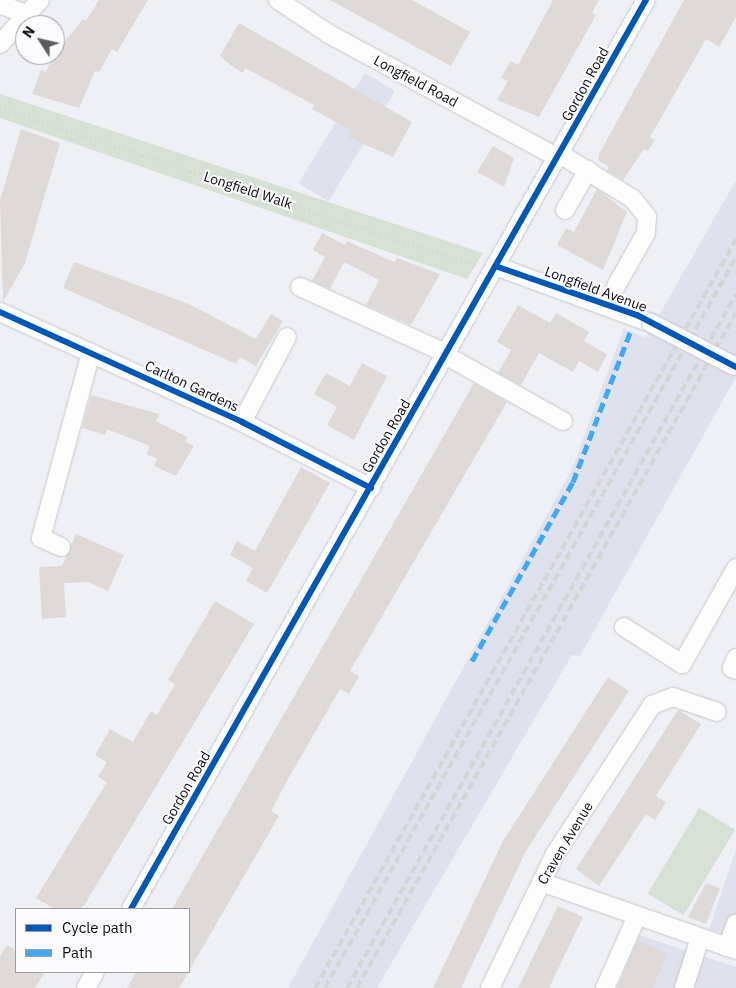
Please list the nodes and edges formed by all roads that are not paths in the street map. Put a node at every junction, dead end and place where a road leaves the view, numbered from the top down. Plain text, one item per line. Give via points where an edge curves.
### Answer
1 (40, 0) edge
2 (278, 0) edge
3 (646, 0) edge
4 (1, 8) edge
5 (25, 14) junction
6 (0, 44) edge
7 (559, 156) junction
8 (588, 170) junction
9 (566, 210) dead end
10 (497, 269) junction
11 (616, 286) dead end
12 (300, 287) dead end
13 (0, 312) edge
14 (287, 336) dead end
15 (91, 353) junction
16 (448, 355) junction
17 (735, 367) edge
18 (563, 421) dead end
19 (242, 422) junction
20 (371, 488) junction
21 (61, 547) dead end
22 (736, 568) edge
23 (624, 627) dead end
24 (736, 658) edge
25 (736, 670) edge
26 (717, 712) dead end
27 (541, 882) junction
28 (132, 908) edge
29 (637, 916) junction
30 (736, 924) edge
31 (700, 938) junction
32 (732, 949) edge
33 (95, 973) edge
34 (86, 988) edge
35 (490, 988) edge
36 (605, 988) edge
37 (684, 988) edge

1 - 5 street
2 - 7 street, Longfield Road via 329,34
3 - 7 street, Gordon Road
4 - 5 street
5 - 6 street
7 - 8 street, Longfield Road
7 - 10 street, Gordon Road
8 - 9 street
8 - 11 street, Longfield Road via 633,199 647,217 646,233
10 - 16 street, Gordon Road
10 - 17 street, Longfield Avenue, bridge via 640,323
12 - 16 street
13 - 15 street, Carlton Gardens
14 - 19 street
15 - 19 street, Carlton Gardens
15 - 21 street via 40,538
16 - 18 street
16 - 20 street, Gordon Road
19 - 20 street, Carlton Gardens
20 - 28 street, Gordon Road
22 - 23 street via 682,664
24 - 25 street
26 - 27 street, Craven Avenue via 680,698 652,704
27 - 29 street
27 - 35 street, Craven Avenue
29 - 31 street
29 - 36 street
30 - 32 street
31 - 32 street
31 - 37 street
33 - 34 street

